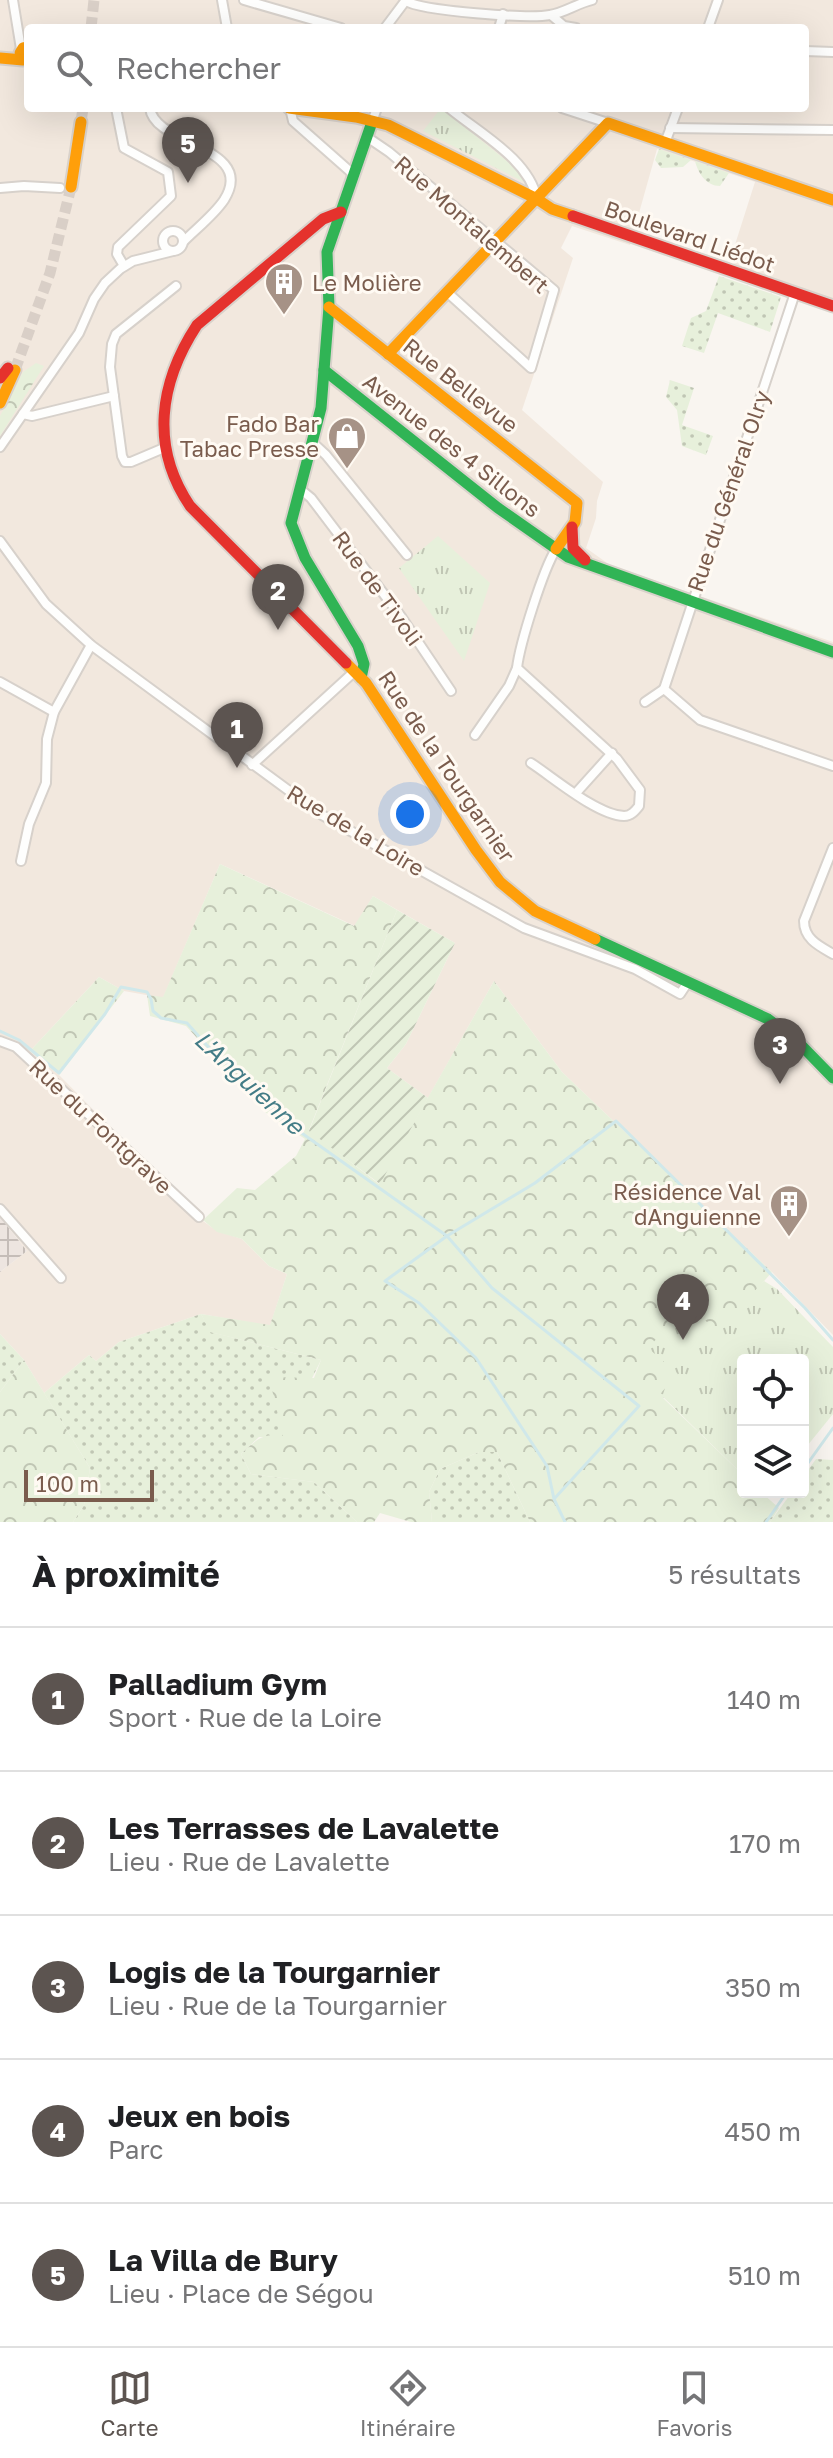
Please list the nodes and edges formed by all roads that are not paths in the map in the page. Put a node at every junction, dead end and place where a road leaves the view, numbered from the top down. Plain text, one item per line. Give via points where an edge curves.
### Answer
1 (13, 0) edge
2 (222, 0) edge
3 (244, 0) edge
4 (406, 0) edge
5 (592, 0) edge
6 (718, 0) edge
7 (266, 3) edge
8 (503, 14) junction
9 (551, 15) junction
10 (226, 24) edge
11 (329, 24) edge
12 (388, 24) edge
13 (500, 24) edge
14 (562, 24) edge
15 (709, 24) edge
16 (24, 48) edge
17 (809, 51) edge
18 (833, 52) edge
19 (24, 54) edge
20 (0, 57) edge
21 (117, 112) edge
22 (150, 112) edge
23 (291, 112) edge
24 (313, 112) edge
25 (376, 112) edge
26 (454, 112) edge
27 (574, 112) edge
28 (676, 112) edge
29 (81, 122) tunnel mouth
30 (372, 122) junction
31 (608, 123) junction
32 (670, 128) junction
33 (833, 130) edge
34 (367, 137) junction
35 (665, 143) junction
36 (353, 174) junction
37 (0, 188) edge
38 (66, 188) joint
39 (345, 194) junction
40 (537, 199) junction
41 (833, 200) edge
42 (341, 212) junction
43 (323, 219) junction
44 (204, 220) junction
45 (178, 231) junction
46 (184, 241) junction
47 (497, 242) junction
48 (163, 243) junction
49 (173, 251) junction
50 (148, 257) junction
51 (124, 266) junction
52 (176, 286) dead end
53 (448, 293) junction
54 (795, 293) junction
55 (833, 306) edge
56 (329, 307) junction
57 (388, 354) junction
58 (324, 370) junction
59 (0, 378) tunnel mouth
60 (114, 396) junction
61 (0, 403) edge
62 (23, 414) junction
63 (313, 443) junction
64 (0, 447) edge
65 (164, 448) junction
66 (300, 489) junction
67 (572, 526) junction
68 (0, 541) edge
69 (556, 549) junction
70 (407, 555) dead end
71 (597, 568) junction
72 (690, 602) junction
73 (91, 645) junction
74 (833, 652) edge
75 (517, 668) junction
76 (358, 675) junction
77 (0, 682) edge
78 (664, 689) junction
79 (451, 691) dead end
80 (645, 702) dead end
81 (54, 712) junction
82 (475, 735) dead end
83 (612, 753) junction
84 (531, 763) dead end
85 (252, 765) junction
86 (833, 766) edge
87 (576, 793) junction
88 (833, 848) edge
89 (21, 861) dead end
90 (833, 954) edge
91 (682, 979) junction
92 (671, 989) junction
93 (0, 1041) edge
94 (833, 1078) edge
95 (0, 1209) edge
96 (199, 1217) dead end
97 (61, 1278) dead end

1 - 16 street
2 - 10 street
3 - 7 street
4 - 8 street via 415,6
4 - 12 street
5 - 9 street
6 - 15 street
7 - 11 street
8 - 9 street
8 - 13 street
9 - 14 street
17 - 18 street
19 - 20 street
21 - 51 street via 124,148 168,172 171,196 118,247
22 - 44 street via 159,125 226,165 225,198
23 - 36 street via 293,121
24 - 30 street, Boulevard Liédot
25 - 30 street
26 - 40 street via 518,164
27 - 31 street
28 - 32 street
29 - 38 street
30 - 34 street, Rue de la Tourgarnier
30 - 40 street, Boulevard Liédot via 401,130
31 - 35 street
31 - 40 street
32 - 33 street
32 - 35 street
34 - 36 street, Rue de la Tourgarnier
34 - 47 street, Rue Montalembert
35 - 41 street
36 - 39 street, Rue de la Tourgarnier
37 - 38 street
39 - 42 street, Rue de la Tourgarnier
39 - 43 street
40 - 47 street
40 - 54 street, Boulevard Liédot via 571,217
42 - 43 street
42 - 56 street, Rue de la Tourgarnier via 327,252
43 - 65 street via 187,338 174,369
44 - 45 street
44 - 46 street
45 - 46 street
45 - 48 street via 168,233
46 - 49 street
47 - 53 street
47 - 53 street, Rue Montalembert via 554,290 531,368
48 - 49 street
48 - 50 street
49 - 50 street
50 - 51 street
51 - 62 street via 99,290 79,333
52 - 60 street via 116,334 110,357
53 - 57 street
54 - 55 street, Boulevard Liédot
54 - 72 street, Rue du Général Olry
56 - 57 street, Rue Bellevue
56 - 58 street, Rue de la Tourgarnier
57 - 67 street, Rue Bellevue via 577,503
58 - 63 street, Rue de la Tourgarnier
58 - 69 street, Avenue des 4 Sillons
59 - 61 street via 11,369
60 - 62 street
60 - 65 street via 125,462
62 - 64 street
63 - 66 street, Rue de la Tourgarnier
63 - 70 street
65 - 76 street via 183,498
66 - 76 street, Rue de la Tourgarnier via 291,517 292,535 350,631 364,668
66 - 79 street, Rue de Tivoli via 402,618
67 - 69 street
67 - 71 street via 574,551
68 - 73 street, Rue de la Loire via 46,604
69 - 71 street, Avenue des 4 Sillons
69 - 75 street
71 - 72 street, Avenue des 4 Sillons
72 - 74 street, Avenue des 4 Sillons
72 - 78 street, Rue du Général Olry
73 - 81 street
73 - 85 street, Rue de la Loire
75 - 82 street
75 - 83 street
76 - 85 street
76 - 91 street, Rue de la Tourgarnier via 500,882 535,911
77 - 81 street
78 - 80 street
78 - 86 street via 700,720
81 - 89 street via 46,783
83 - 87 street
83 - 87 street via 640,790 642,799 635,811 623,816
84 - 87 street
85 - 92 street, Rue de la Loire via 322,815 524,928 635,969
88 - 90 street via 804,929
91 - 92 street
91 - 92 street, Rue de la Loire via 680,994
91 - 94 street, Rue de la Tourgarnier via 768,1019
93 - 96 street, Rue du Fontgrave via 16,1047
95 - 97 street

